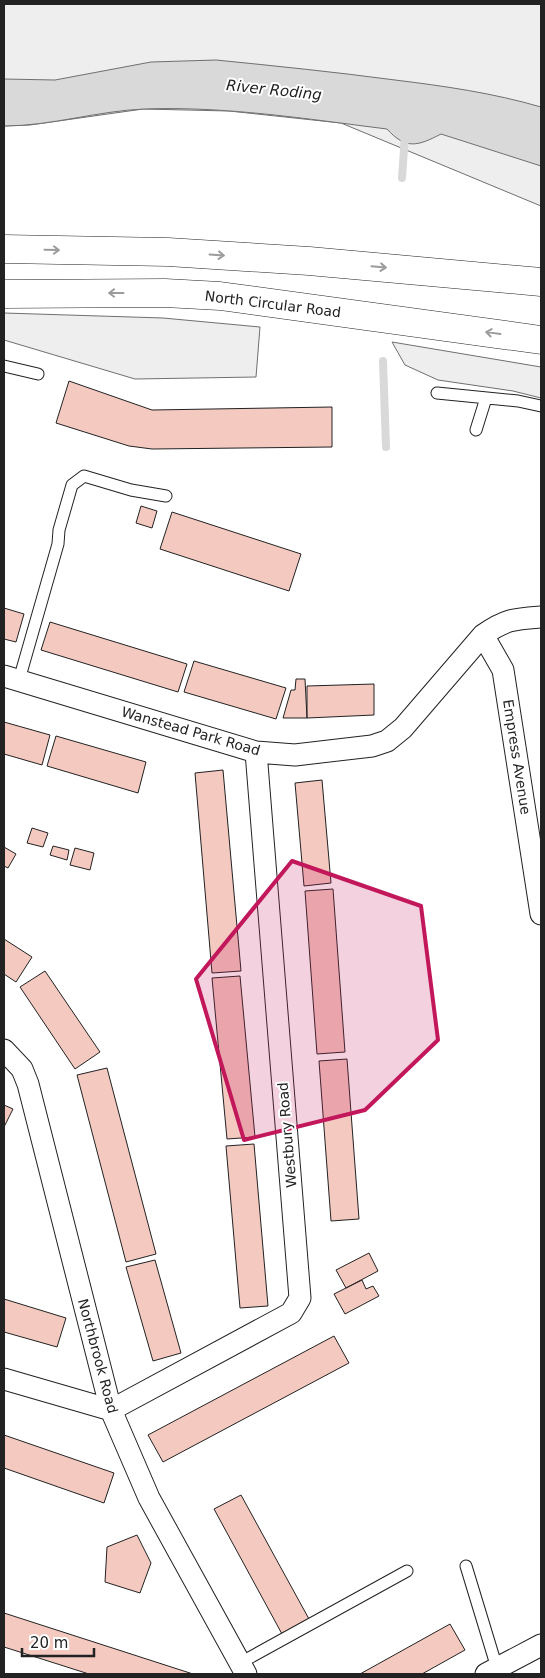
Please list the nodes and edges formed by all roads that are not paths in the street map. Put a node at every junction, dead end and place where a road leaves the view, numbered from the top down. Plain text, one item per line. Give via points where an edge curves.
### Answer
1 (4, 249) edge
2 (541, 282) edge
3 (4, 294) edge
4 (541, 340) edge
5 (4, 366) edge
6 (38, 374) dead end
7 (437, 393) dead end
8 (486, 398) junction
9 (541, 406) edge
10 (476, 430) dead end
11 (166, 496) dead end
12 (541, 617) edge
13 (483, 635) junction
14 (12, 678) edge
15 (256, 752) junction
16 (541, 914) edge
17 (4, 1050) edge
18 (4, 1379) edge
19 (111, 1410) junction
20 (466, 1566) dead end
21 (407, 1571) dead end
22 (541, 1645) edge
23 (243, 1669) edge
24 (492, 1671) edge

1 -> 2 highway via 168,252
4 -> 3 highway, North Circular Road via 220,296
5 - 6 lane
7 - 8 lane
8 - 9 lane
8 - 10 lane
11 - 14 lane via 84,476 72,486 58,544
12 - 13 street, Wanstead Park Road via 513,619
13 - 15 street, Wanstead Park Road via 403,728 386,741 372,746 294,755
13 - 16 street, Empress Avenue via 504,670
14 - 15 street, Wanstead Park Road
15 - 19 street, Westbury Road via 300,1298 291,1313
17 - 19 street, Northbrook Road via 22,1069 28,1084
18 - 19 street
19 - 23 street, Northbrook Road via 149,1498
20 - 24 lane
21 - 23 lane
22 - 24 street

